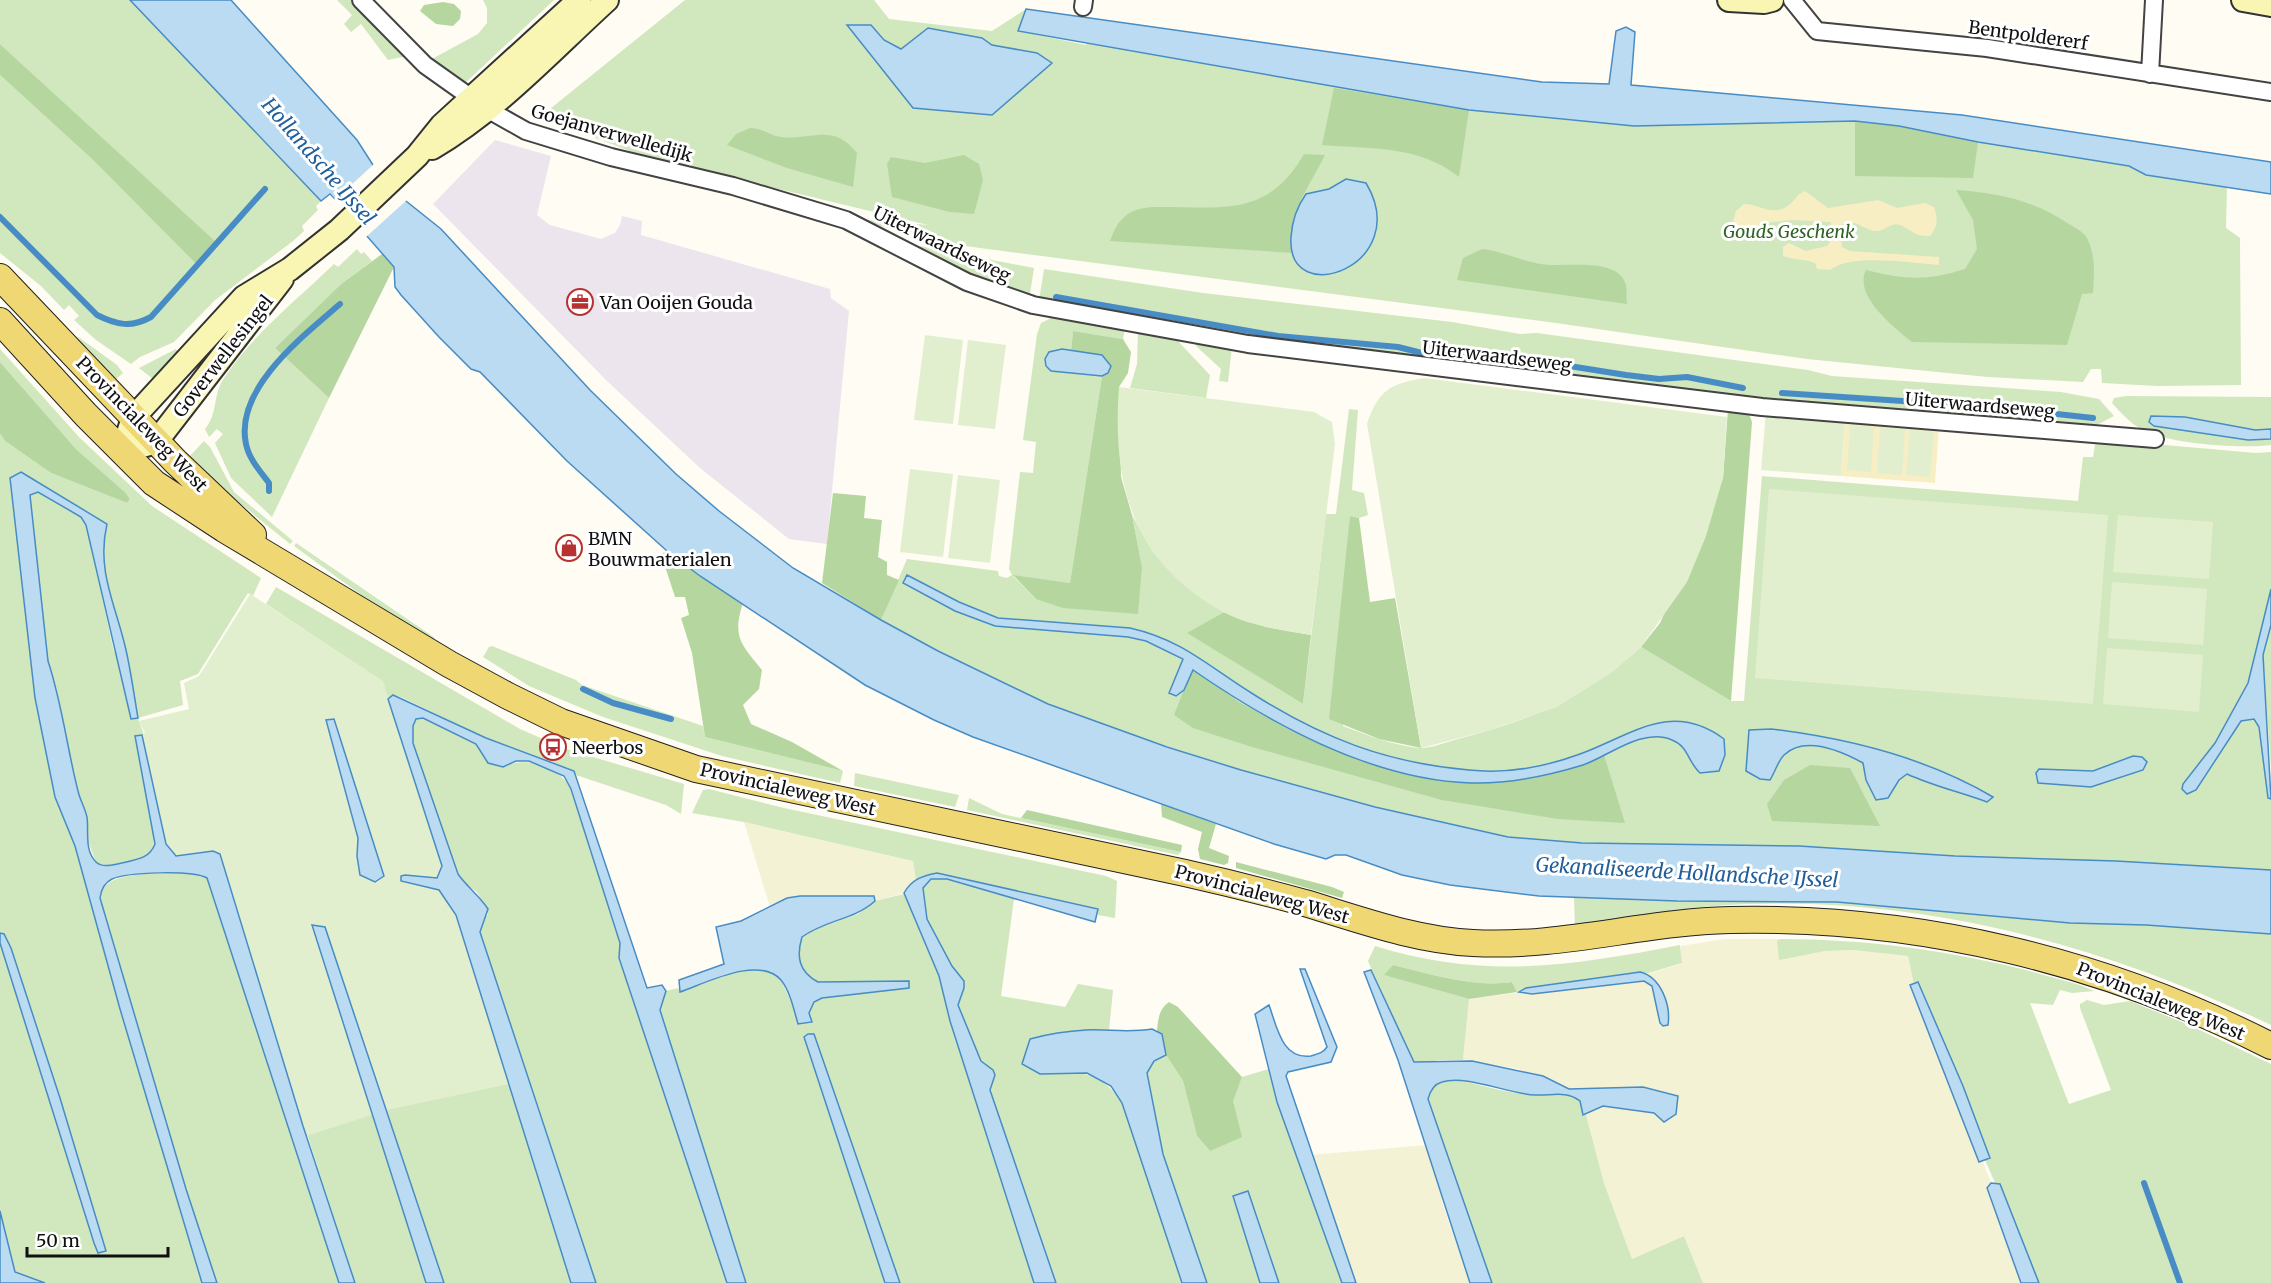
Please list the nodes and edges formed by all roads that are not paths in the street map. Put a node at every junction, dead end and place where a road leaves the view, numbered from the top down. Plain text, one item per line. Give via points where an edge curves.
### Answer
1 (361, 0) edge
2 (579, 0) edge
3 (607, 0) edge
4 (1729, 0) edge
5 (1772, 0) edge
6 (1792, 0) edge
7 (2154, 0) edge
8 (2243, 0) edge
9 (2271, 5) edge
10 (2150, 74) junction
11 (2271, 92) edge
12 (479, 104) junction
13 (855, 224) joint
14 (290, 269) junction
15 (0, 277) edge
16 (0, 321) edge
17 (134, 418) junction
18 (2155, 440) dead end
19 (156, 442) junction
20 (122, 452) junction
21 (288, 567) junction
22 (2271, 1046) edge

1 - 12 street, Goejanverwelledijk via 425,65
2 - 12 main road, Goverwellesingel
3 - 12 main road, Goverwellesingel
4 - 5 main road
6 - 10 street, Bentpoldererf via 1817,31 1987,48
7 - 10 street
8 - 9 main road
10 - 11 street, Bentpoldererf
12 - 13 street, Goejanverwelledijk via 536,134 611,157 733,186
12 - 14 main road, Goverwellesingel via 442,125 417,156 339,230
13 - 18 street, Uiterwaardseweg via 968,282 1034,306 1248,344 1762,407
14 - 17 main road, Goverwellesingel via 244,297
14 - 19 main road, Goverwellesingel
15 - 17 main road, Provincialeweg West
16 - 20 main road, Provincialeweg West
17 - 19 main road, Provincialeweg West
17 - 20 main road, Goverwellesingel
19 - 20 main road
19 - 21 main road, Provincialeweg West
20 - 21 main road, Provincialeweg West via 154,483
21 - 22 main road, Provincialeweg West via 508,696 561,722 696,769 1256,889 1420,938 1530,943 1730,920 1855,924 1962,939 2066,963 2168,1000

